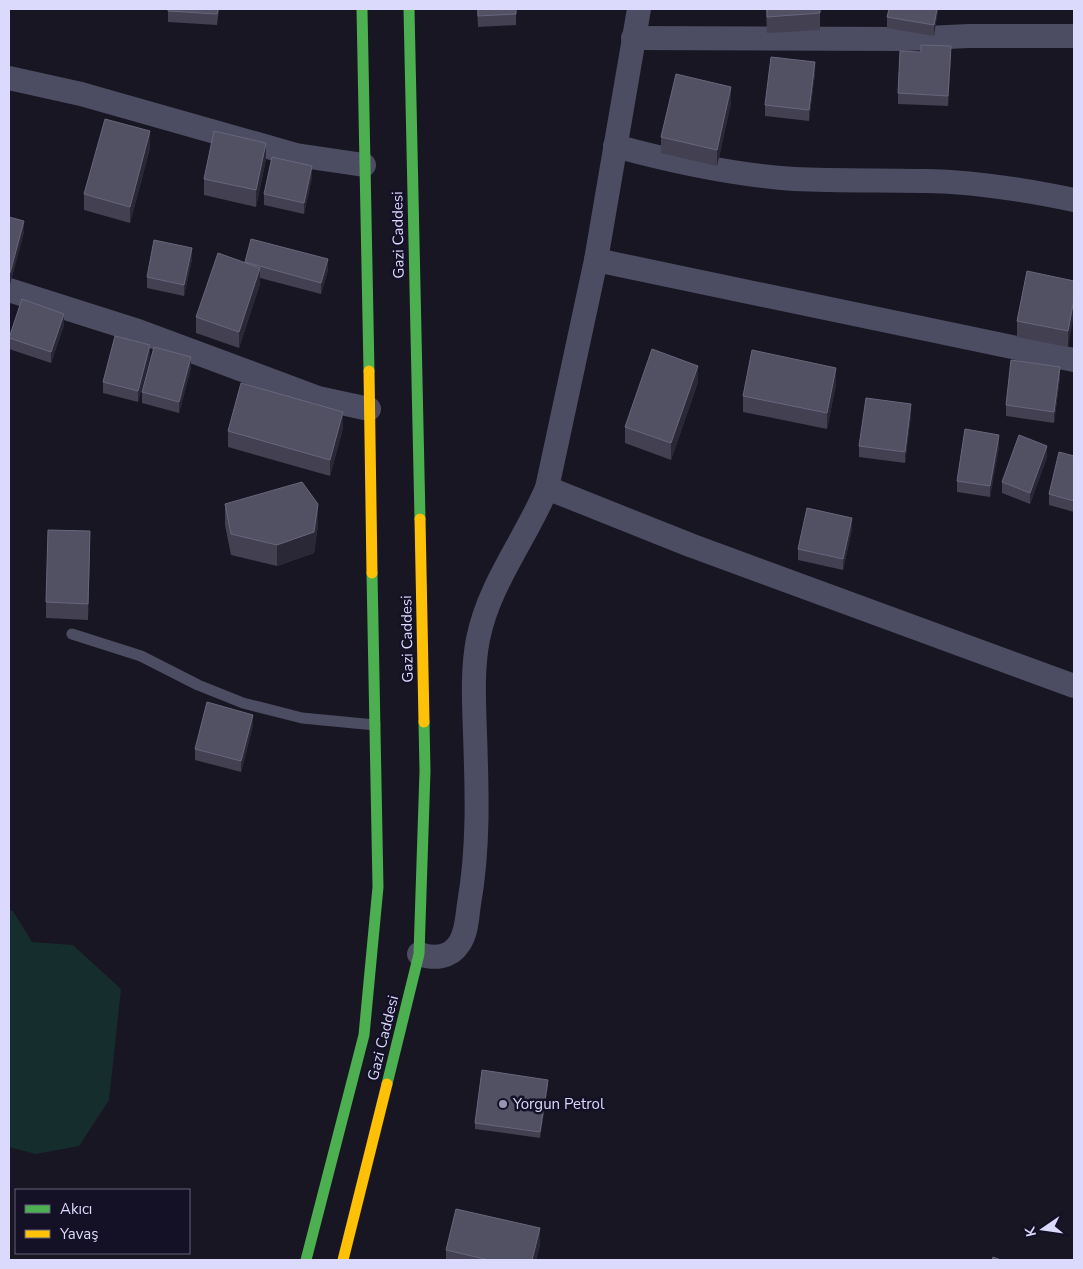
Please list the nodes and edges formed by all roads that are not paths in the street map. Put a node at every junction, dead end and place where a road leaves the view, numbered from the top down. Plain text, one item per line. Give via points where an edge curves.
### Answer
1 (362, 9) edge
2 (408, 9) edge
3 (638, 9) edge
4 (1074, 36) edge
5 (634, 38) junction
6 (9, 78) edge
7 (615, 146) junction
8 (364, 165) junction
9 (1074, 200) edge
10 (596, 260) junction
11 (9, 290) edge
12 (1074, 360) edge
13 (369, 409) junction
14 (547, 488) junction
15 (72, 634) dead end
16 (1074, 686) edge
17 (375, 725) junction
18 (419, 954) junction
19 (306, 1260) edge
20 (343, 1260) edge

1 - 8 highway, Gazi Caddesi
2 - 18 highway, Gazi Caddesi via 425,771
3 - 5 street
4 - 5 street
5 - 7 street
6 - 8 street via 81,94 296,154
7 - 9 street via 667,160 757,176 964,183
7 - 10 street
8 - 13 highway, Gazi Caddesi
10 - 12 street
10 - 14 street
11 - 13 street via 138,331 318,398
13 - 17 highway, Gazi Caddesi
14 - 16 street via 699,548
14 - 18 street via 532,523 492,594 478,640 474,685 477,820 464,936 447,955
15 - 17 lane via 141,656 243,703 302,718
17 - 19 highway, Gazi Caddesi via 378,887 364,1035
18 - 20 highway, Gazi Caddesi

